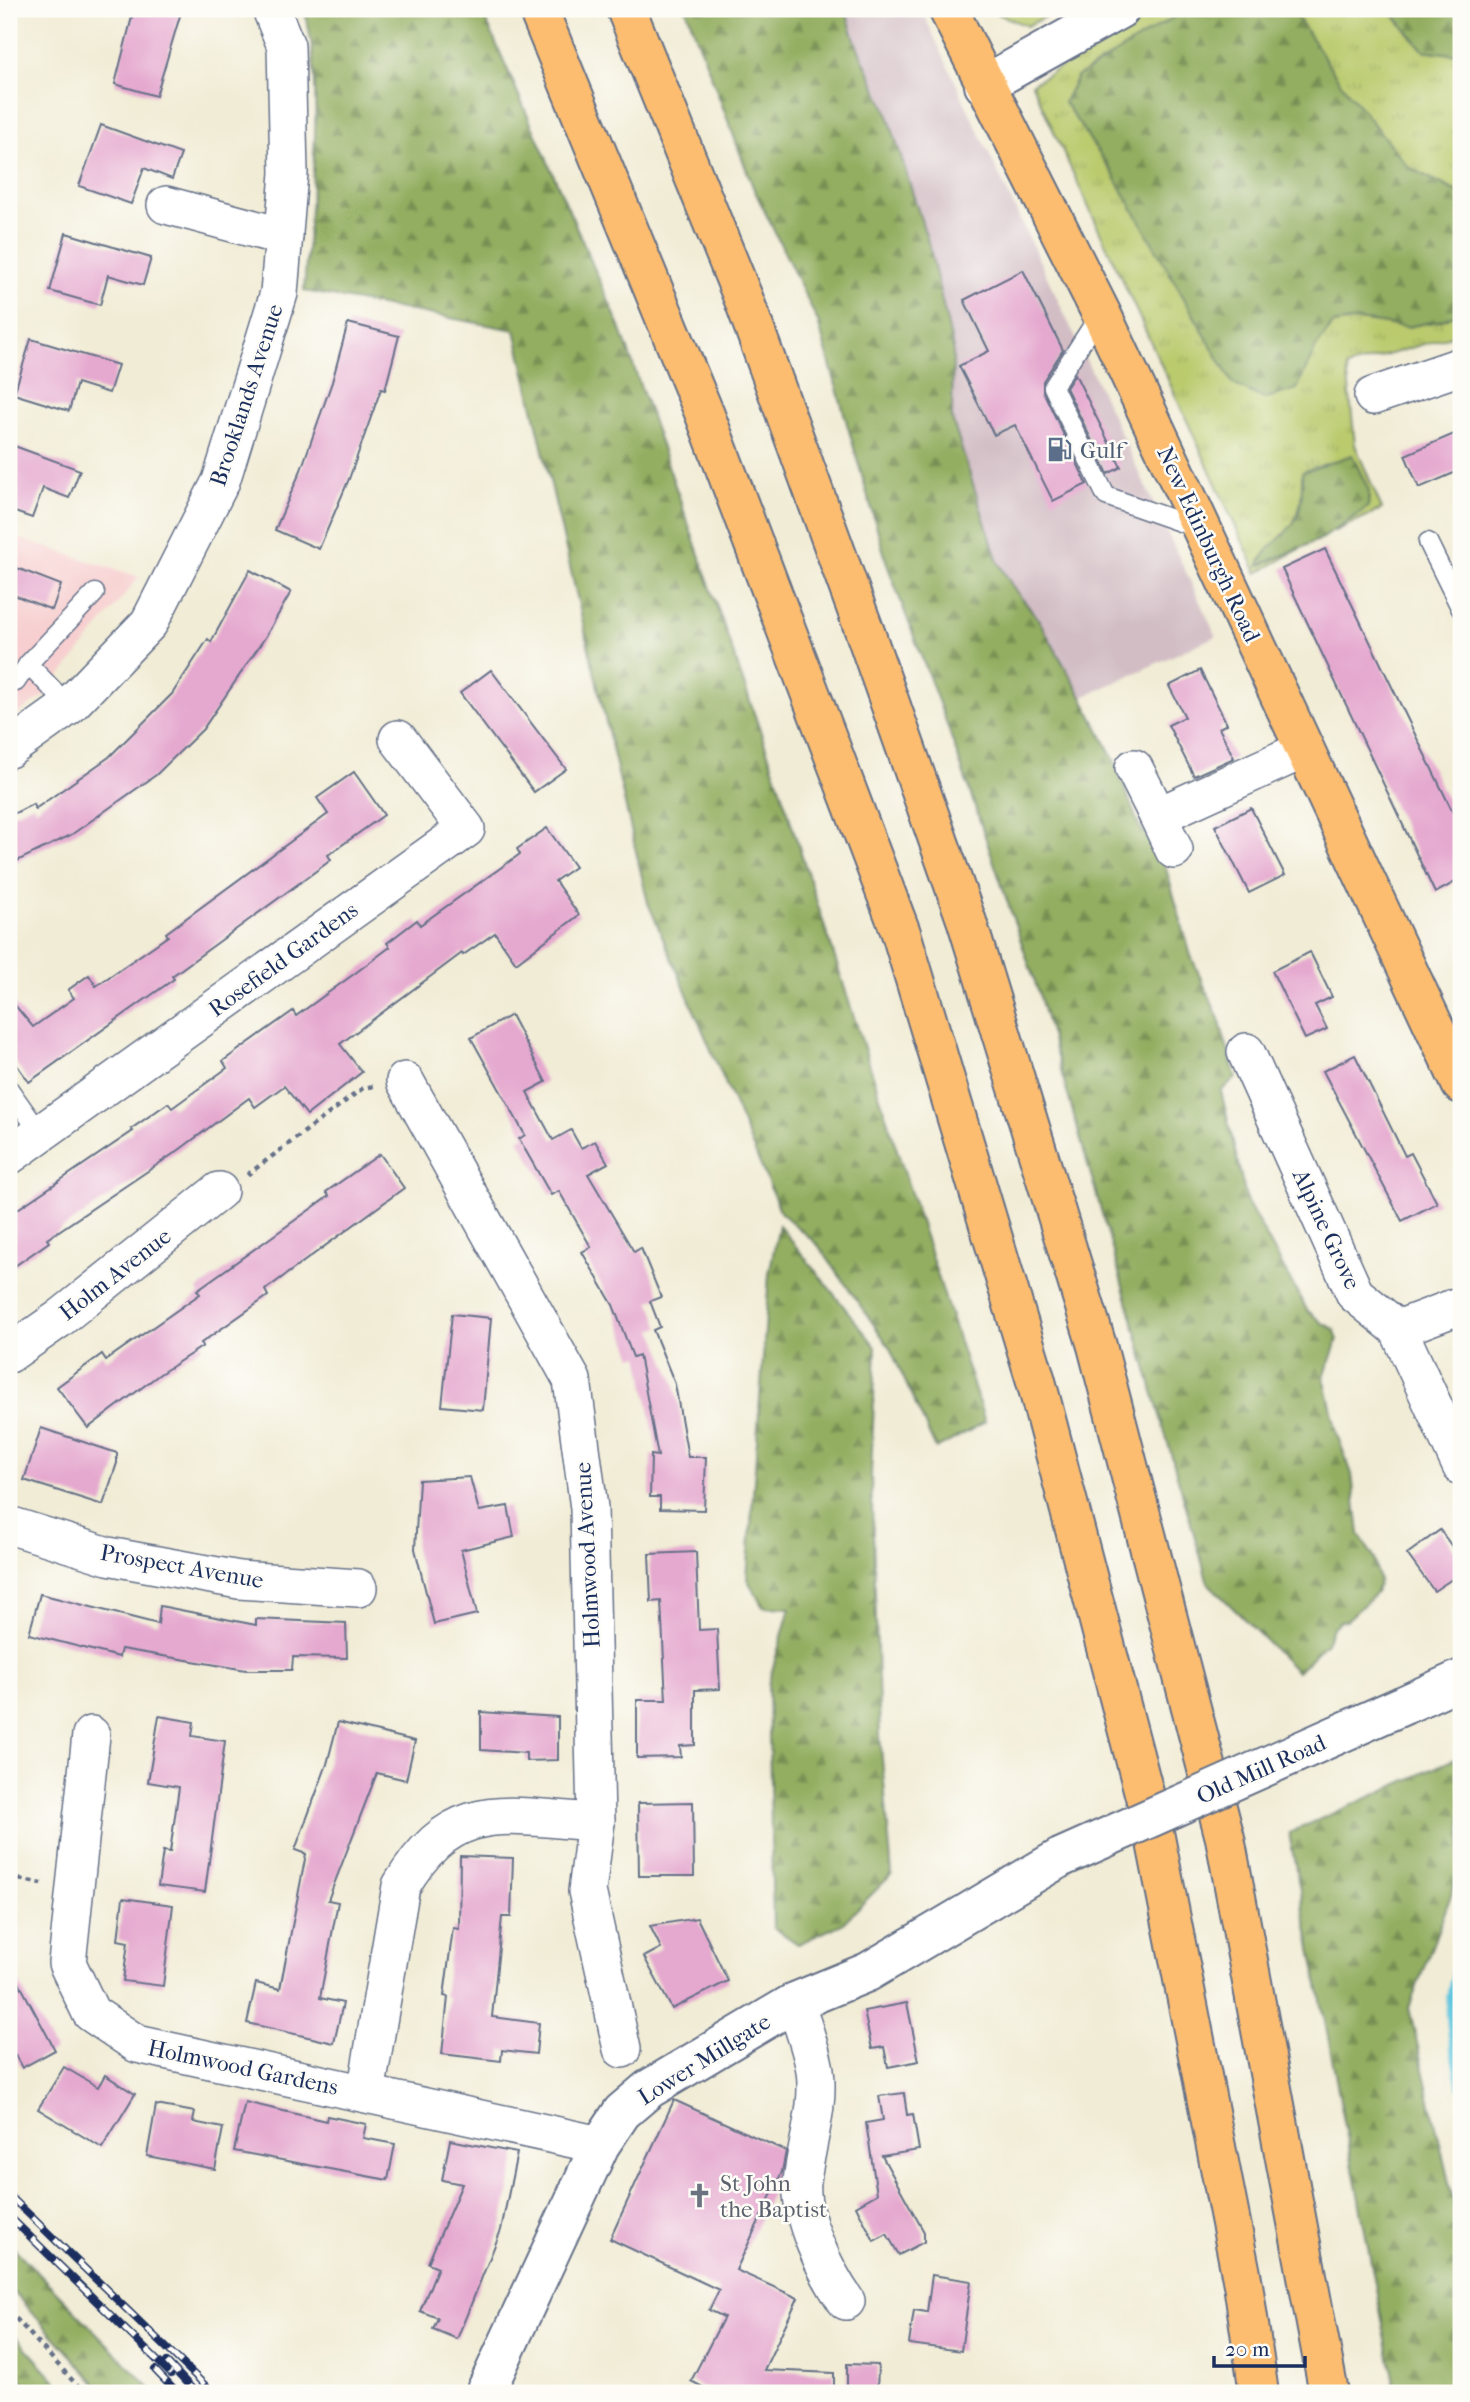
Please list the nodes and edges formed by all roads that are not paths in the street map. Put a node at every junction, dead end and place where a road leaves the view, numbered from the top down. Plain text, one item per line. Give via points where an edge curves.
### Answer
1 (271, 9) edge
2 (538, 9) edge
3 (626, 9) edge
4 (948, 9) edge
5 (1121, 9) edge
6 (984, 85) junction
7 (166, 205) dead end
8 (284, 237) junction
9 (1101, 313) junction
10 (1461, 366) edge
11 (1373, 396) dead end
12 (1203, 530) junction
13 (1428, 542) dead end
14 (95, 593) dead end
15 (1461, 609) edge
16 (28, 664) junction
17 (9, 678) edge
18 (69, 706) junction
19 (398, 739) dead end
20 (9, 749) edge
21 (1305, 749) junction
22 (1134, 768) dead end
23 (1158, 816) junction
24 (1174, 850) dead end
25 (1246, 1052) dead end
26 (405, 1081) road end
27 (1461, 1084) edge
28 (9, 1089) edge
29 (40, 1133) junction
30 (9, 1156) edge
31 (219, 1191) dead end
32 (1461, 1305) edge
33 (1398, 1329) junction
34 (9, 1354) edge
35 (1461, 1466) edge
36 (9, 1525) edge
37 (358, 1588) dead end
38 (1461, 1679) edge
39 (91, 1735) dead end
40 (596, 1822) junction
41 (1060, 1857) joint
42 (796, 2002) junction
43 (622, 2049) dead end
44 (366, 2093) junction
45 (600, 2144) junction
46 (846, 2301) dead end
47 (485, 2393) edge
48 (1259, 2393) edge
49 (1329, 2393) edge

1 - 8 street, Brooklands Avenue via 286,46 289,173
2 - 48 main road via 705,415 901,933 1036,1381 1153,1827 1243,2284
3 - 49 main road via 744,300 885,688 967,922 1097,1346 1225,1838
4 - 6 main road, New Edinburgh Road
5 - 6 street
6 - 9 main road, New Edinburgh Road
7 - 8 street
8 - 18 street, Brooklands Avenue via 279,293 220,481 149,623
9 - 12 main road, New Edinburgh Road
9 - 12 lane via 1053,387 1106,496
10 - 11 street
12 - 21 main road, New Edinburgh Road
13 - 15 lane
14 - 16 lane
16 - 17 lane via 16,682
16 - 18 lane
18 - 20 street, Brooklands Avenue
19 - 29 street, Rosefield Gardens via 466,829
21 - 23 street
21 - 27 main road, New Edinburgh Road
22 - 23 street
23 - 24 street
25 - 33 street, Alpine Grove via 1355,1294
26 - 40 street, Holmwood Avenue via 572,1380 589,1508
28 - 29 lane
29 - 30 street, Rosefield Gardens
31 - 34 street, Holm Avenue
32 - 33 street
33 - 35 street
36 - 37 street, Prospect Avenue via 108,1556 239,1580
38 - 41 street, Old Mill Road, bridge
39 - 44 street, Holmwood Gardens via 66,1963 91,2013 137,2044
40 - 43 street, Holmwood Avenue via 587,1891
40 - 44 street via 489,1816 464,1822 437,1839 414,1863 401,1886
41 - 42 street, Lower Millgate via 868,1972
42 - 45 street, Lower Millgate via 649,2089 622,2112
42 - 46 street via 815,2071 813,2128 802,2184 826,2272
44 - 45 street, Holmwood Gardens
45 - 47 street, Lower Millgate

